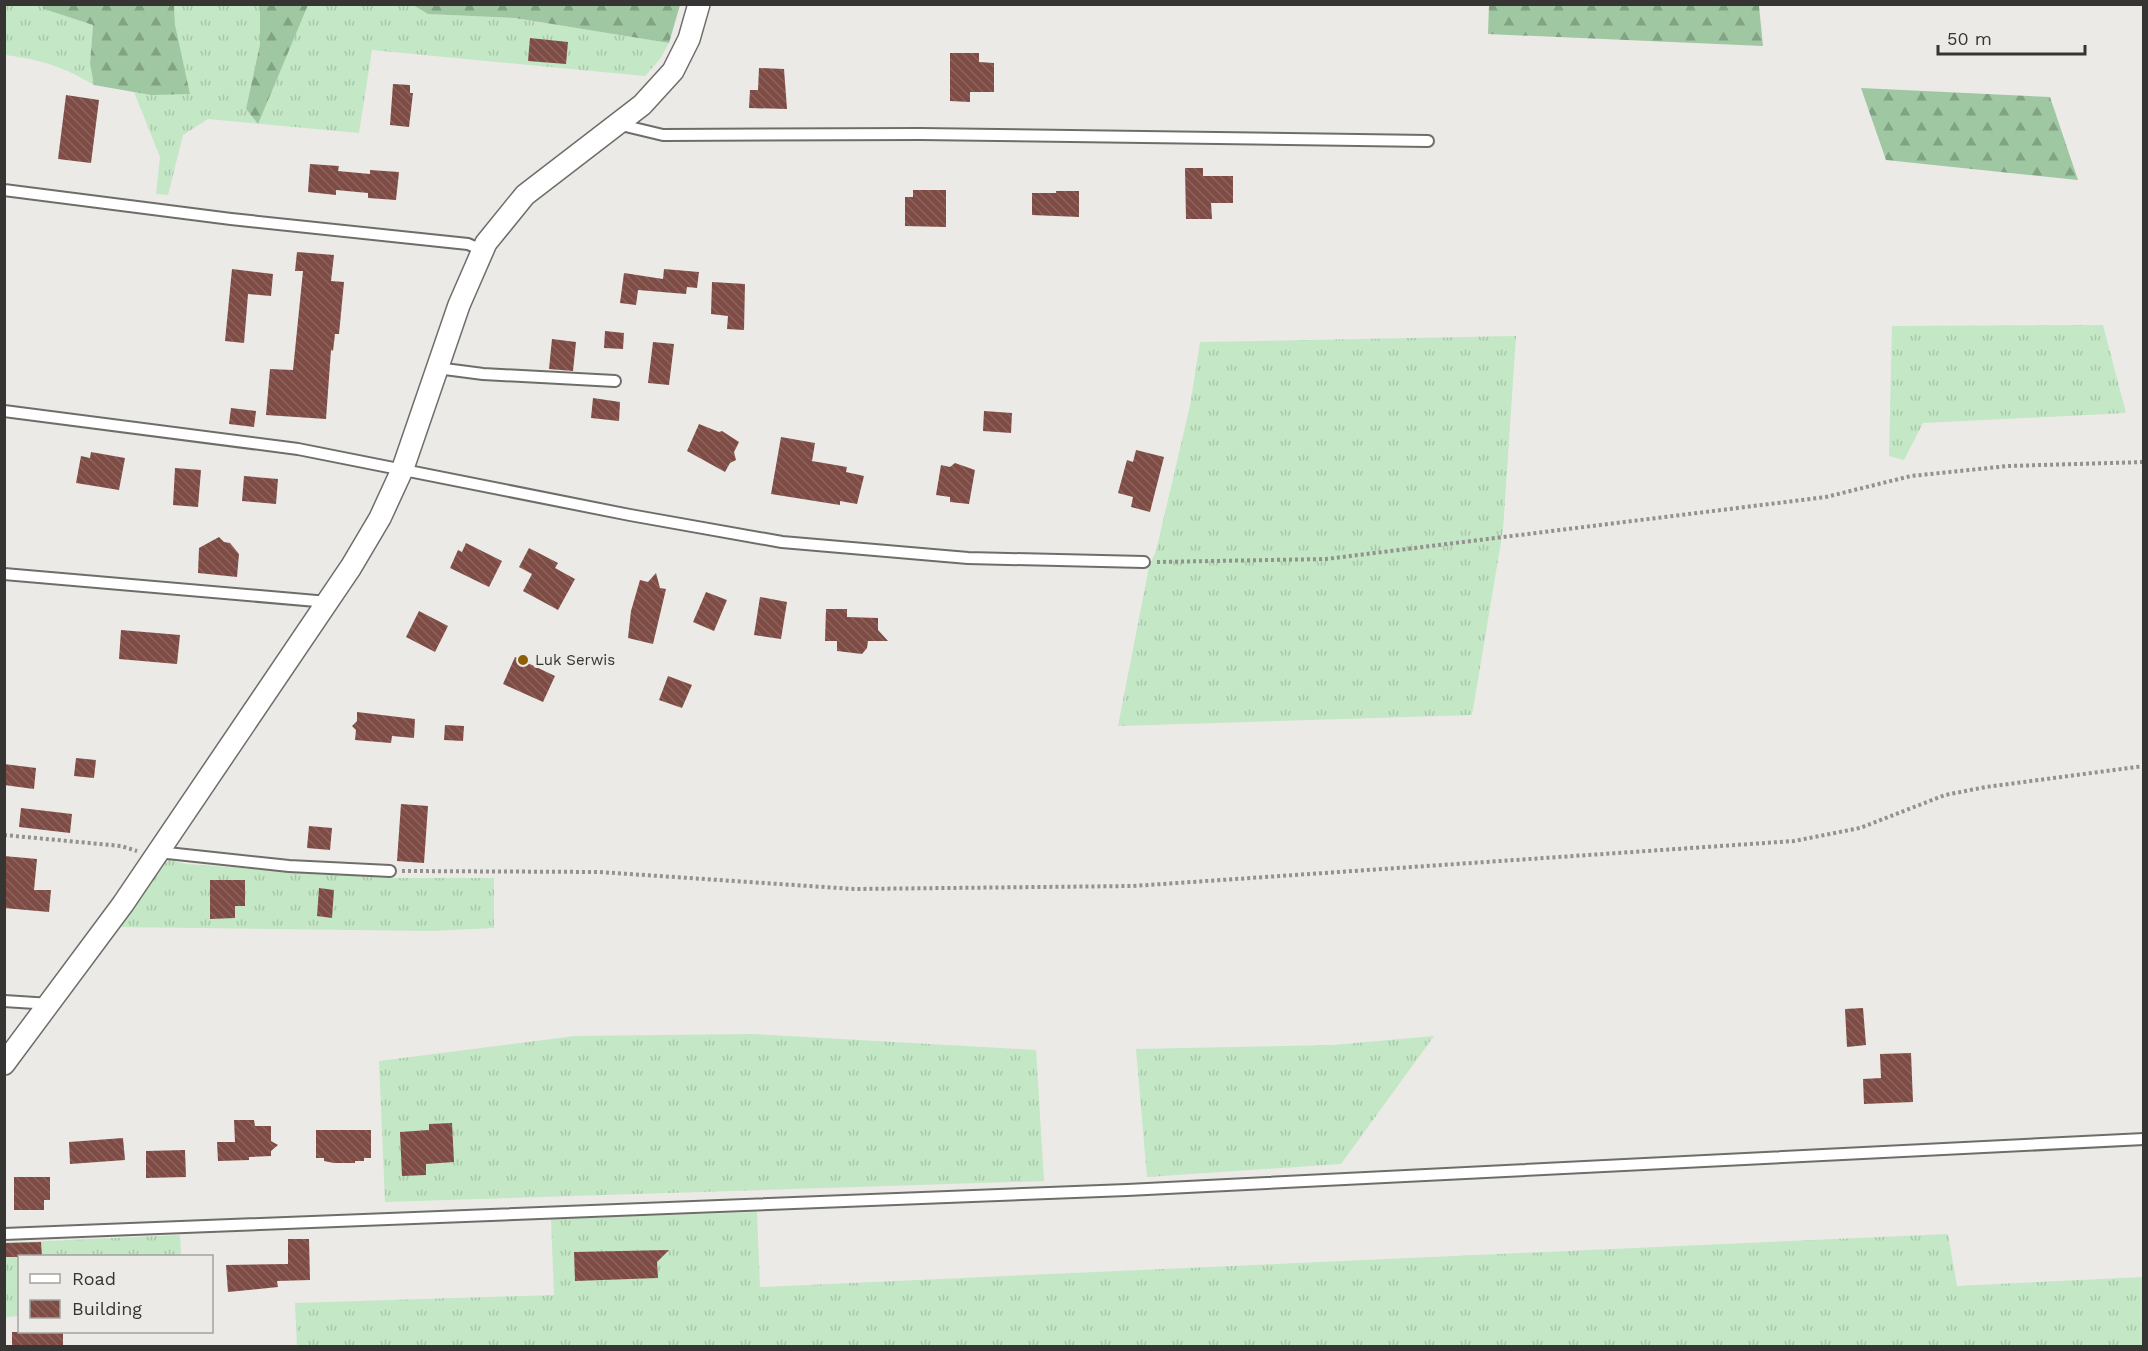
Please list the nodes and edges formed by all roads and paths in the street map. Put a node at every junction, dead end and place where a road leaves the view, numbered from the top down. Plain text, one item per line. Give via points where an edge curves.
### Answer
1 (699, 4) edge
2 (616, 124) junction
3 (1428, 141) dead end
4 (4, 190) edge
5 (482, 250) junction
6 (437, 368) junction
7 (615, 381) dead end
8 (4, 411) edge
9 (2144, 462) edge
10 (403, 468) junction
11 (1144, 562) joint
12 (4, 574) edge
13 (328, 602) junction
14 (2144, 766) edge
15 (4, 835) edge
16 (157, 854) junction
17 (390, 871) joint
18 (4, 1001) edge
19 (51, 1004) junction
20 (4, 1065) edge
21 (2144, 1139) edge
22 (4, 1234) edge

1 - 2 street via 689,39 673,70 642,105
2 - 3 lane via 663,135 920,134
2 - 5 street via 525,195
4 - 5 lane via 468,244
5 - 6 street
6 - 7 lane
6 - 10 street
8 - 10 lane via 298,449
9 - 11 path via 2008,466 1911,476 1826,497 1326,559
10 - 11 lane via 782,542 968,558
10 - 13 street via 380,518
12 - 13 lane
13 - 16 street
14 - 17 path via 1945,795 1860,828 1794,841 1243,881 854,889 599,872
15 - 16 path via 121,846
16 - 17 lane
16 - 19 street
18 - 19 lane
19 - 20 street
21 - 22 lane via 1127,1190

